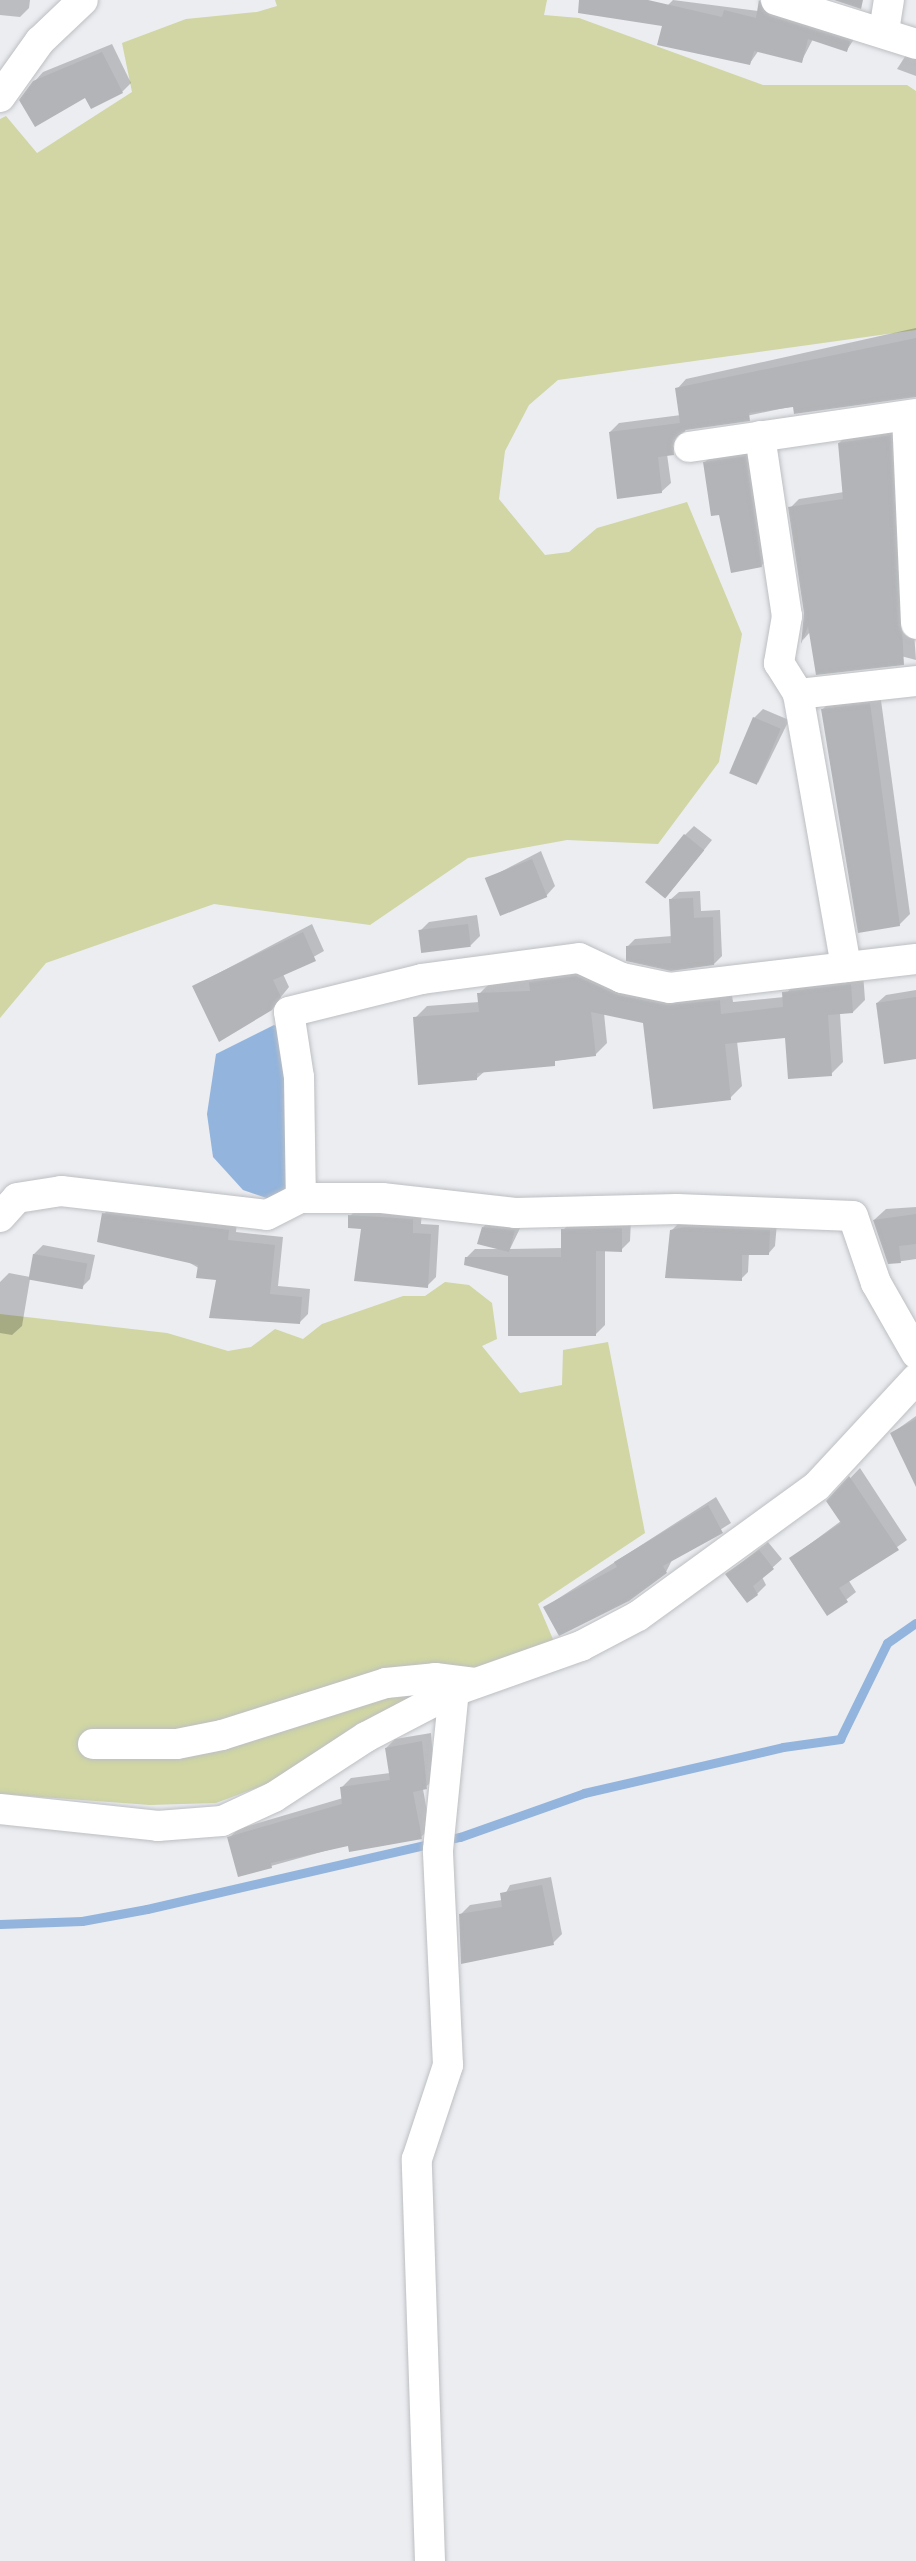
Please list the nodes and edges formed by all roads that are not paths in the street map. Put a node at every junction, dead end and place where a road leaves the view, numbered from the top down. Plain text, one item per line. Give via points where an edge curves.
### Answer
1 (83, 0) edge
2 (776, 0) edge
3 (889, 0) edge
4 (884, 31) junction
5 (916, 44) edge
6 (0, 97) edge
7 (912, 415) edge
8 (760, 436) junction
9 (689, 447) dead end
10 (916, 624) edge
11 (916, 681) edge
12 (798, 694) junction
13 (916, 958) edge
14 (846, 967) junction
15 (301, 1198) junction
16 (0, 1217) edge
17 (916, 1353) edge
18 (916, 1379) edge
19 (464, 1687) junction
20 (93, 1744) dead end
21 (0, 1809) edge
22 (430, 2561) edge

1 - 6 street via 40,41
2 - 4 street
3 - 4 street
4 - 5 street
7 - 8 street
7 - 10 street
8 - 9 street
8 - 12 street via 787,616 780,663
11 - 12 street
12 - 14 street
13 - 14 street
14 - 15 street via 670,988 622,978 579,958 422,979 289,1012 299,1077
15 - 16 street via 267,1215 61,1191 17,1198
15 - 17 street via 382,1198 515,1213 678,1209 853,1216 876,1283
18 - 19 street via 817,1486 638,1616 581,1646
19 - 20 street via 435,1677 386,1683 222,1735 177,1743
19 - 21 street via 366,1737 274,1797 222,1821 158,1826
19 - 22 street via 438,1844 448,2065 417,2159

